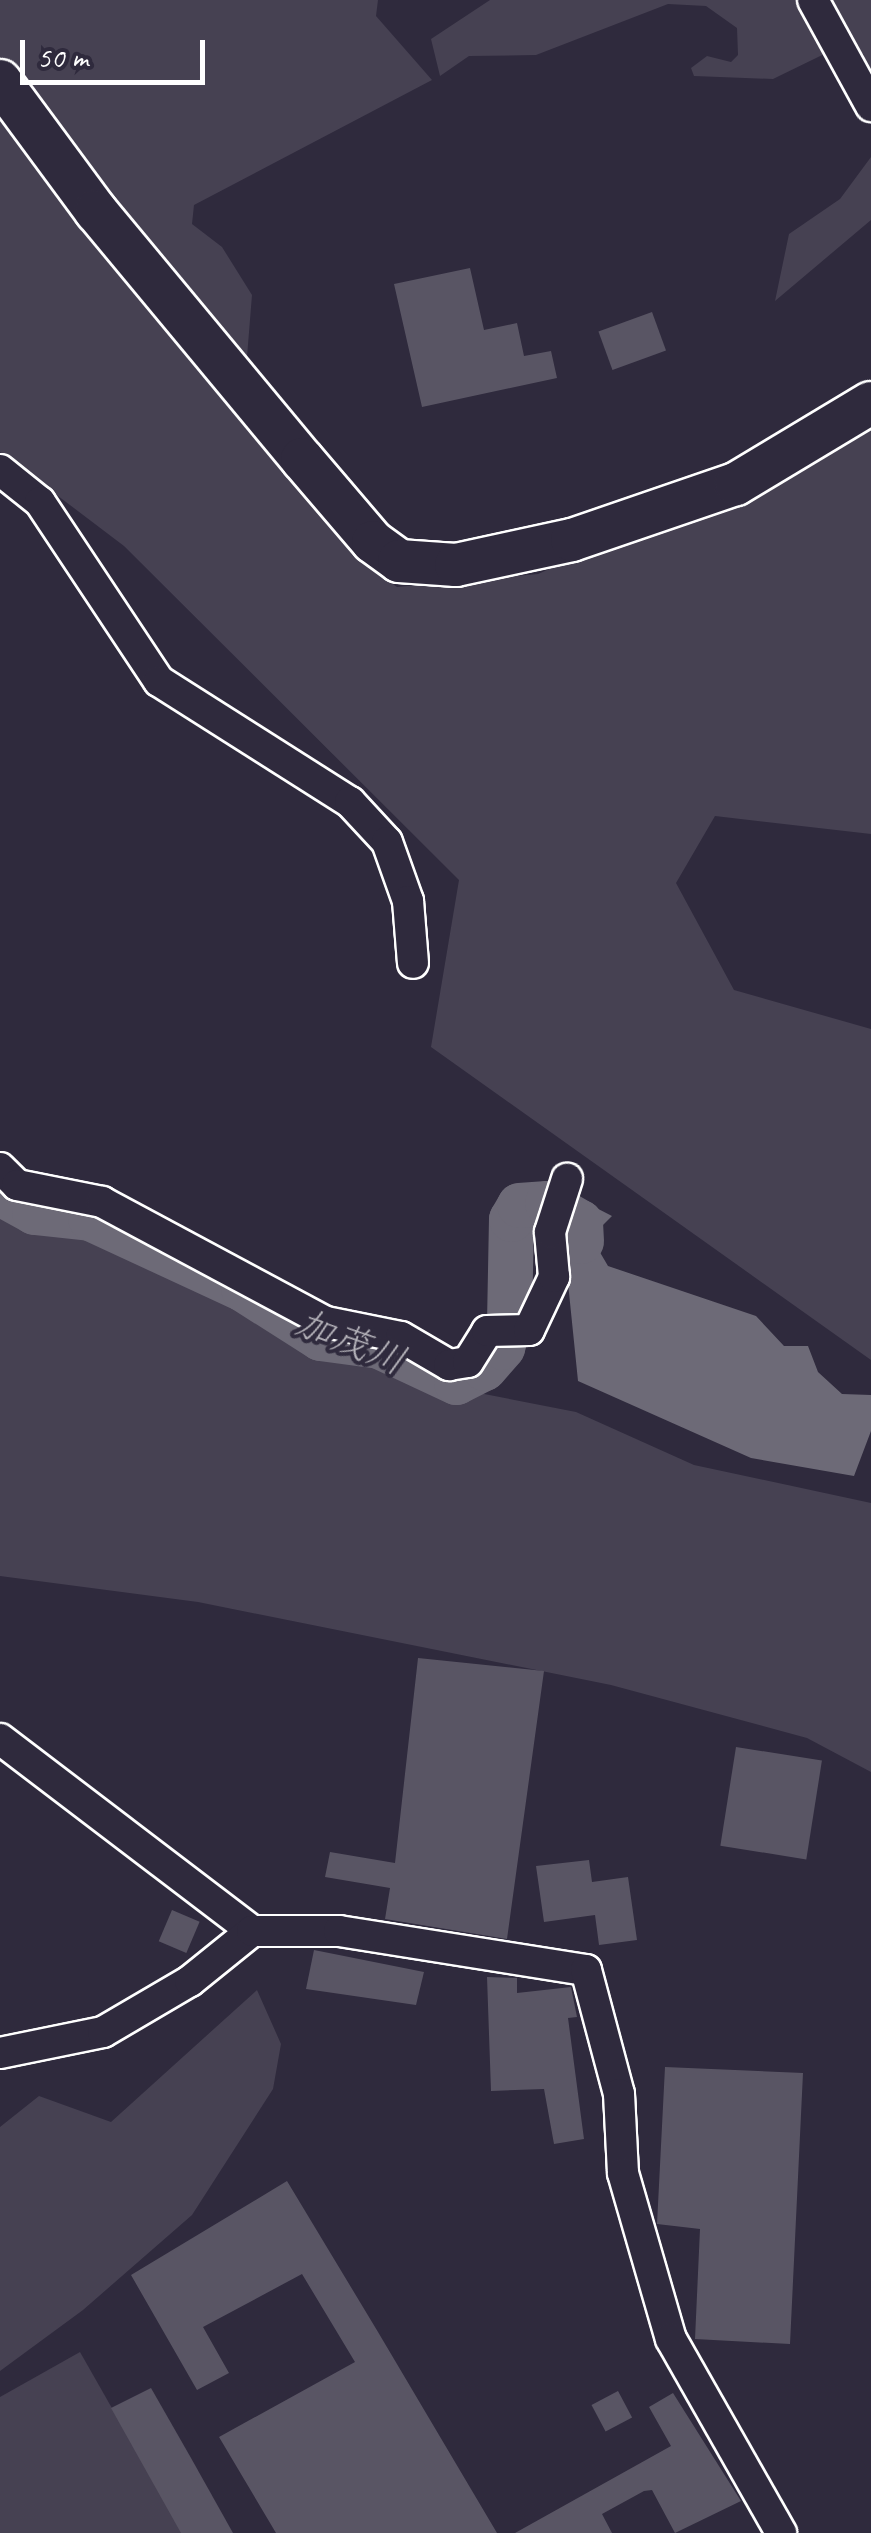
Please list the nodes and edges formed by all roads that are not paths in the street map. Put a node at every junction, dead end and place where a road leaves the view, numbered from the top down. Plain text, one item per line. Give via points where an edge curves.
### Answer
1 (814, 0) edge
2 (0, 81) edge
3 (871, 106) edge
4 (871, 404) edge
5 (0, 470) edge
6 (412, 963) dead end
7 (0, 1168) edge
8 (567, 1179) dead end
9 (0, 1739) edge
10 (252, 1930) junction
11 (0, 2053) edge
12 (781, 2533) edge

1 - 3 street
2 - 4 street via 96,211 302,459 372,542 399,561 456,565 590,534 736,484
5 - 6 street via 40,502 158,682 350,802 387,842 408,901
7 - 8 street via 17,1185 102,1202 326,1322 401,1337 449,1365 468,1362 487,1331 529,1330 554,1277 550,1232
9 - 10 street
10 - 11 street via 190,1981 103,2032
10 - 12 street via 339,1930 586,1970 620,2094 623,2173 670,2339

